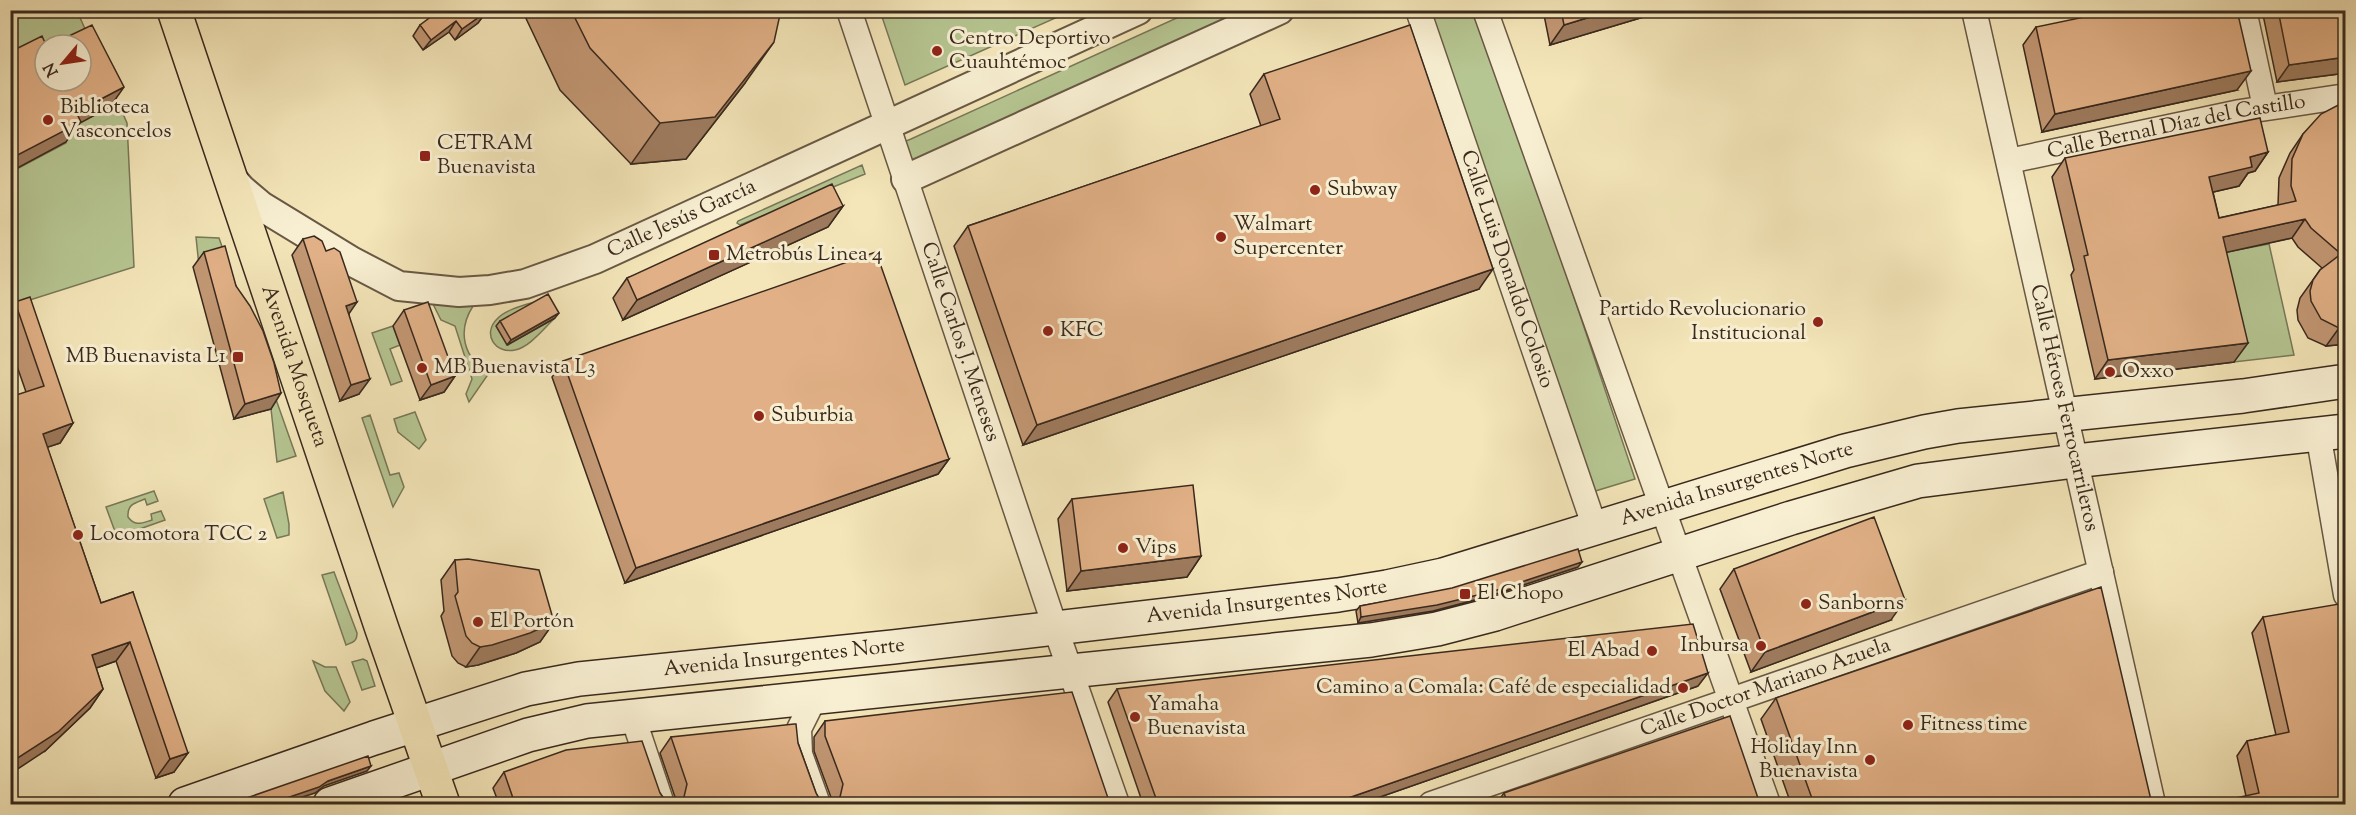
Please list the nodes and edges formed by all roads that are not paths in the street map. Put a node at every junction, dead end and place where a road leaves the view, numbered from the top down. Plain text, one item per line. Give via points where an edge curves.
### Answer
1 (174, 10) edge
2 (849, 10) edge
3 (1138, 10) edge
4 (1279, 10) edge
5 (1418, 10) edge
6 (1485, 10) edge
7 (1974, 10) edge
8 (2244, 10) edge
9 (2346, 96) edge
10 (2265, 107) junction
11 (887, 124) junction
12 (2009, 161) junction
13 (230, 175) junction
14 (906, 179) junction
15 (2346, 381) edge
16 (2064, 414) junction
17 (2332, 432) edge
18 (2075, 461) junction
19 (1662, 508) junction
20 (1595, 528) junction
21 (1679, 554) junction
22 (2101, 572) junction
23 (2346, 595) edge
24 (1055, 627) junction
25 (1072, 671) junction
26 (815, 698) junction
27 (1732, 700) junction
28 (633, 717) junction
29 (415, 724) junction
30 (431, 769) junction
31 (185, 804) edge
32 (330, 804) edge
33 (443, 804) edge
34 (662, 804) edge
35 (818, 804) edge
36 (1117, 804) edge
37 (1431, 804) edge
38 (1768, 804) edge
39 (2153, 804) edge

1 - 13 main road, Avenida Mosqueta
2 - 11 street, Calle Carlos J. Meneses
3 - 11 street, Calle Jesús García
4 - 14 street
5 - 20 street, Calle Luis Donaldo Colosio
6 - 19 street
7 - 12 street, Calle Héroes Ferrocarrileros
8 - 10 street
9 - 10 street, Calle Bernal Díaz del Castillo
10 - 12 street, Calle Bernal Díaz del Castillo
11 - 13 street, Calle Jesús García via 595,259 525,284 490,290 459,292 399,286 387,281 261,206
11 - 14 street, Calle Carlos J. Meneses
12 - 16 street, Calle Héroes Ferrocarrileros
13 - 29 main road, Avenida Mosqueta
14 - 24 street, Calle Carlos J. Meneses
15 - 16 main road, Avenida Insurgentes Norte
16 - 18 street, Calle Héroes Ferrocarrileros
16 - 19 main road, Avenida Insurgentes Norte via 1958,426 1884,441
17 - 18 main road, Avenida Insurgentes Norte
17 - 23 street
18 - 21 main road, Avenida Insurgentes Norte via 1893,487
18 - 22 street, Calle Héroes Ferrocarrileros
19 - 20 main road, Avenida Insurgentes Norte
19 - 21 street
20 - 24 main road, Avenida Insurgentes Norte via 1443,575 1387,588
21 - 25 main road, Avenida Insurgentes Norte via 1437,629 1371,640
21 - 27 street
22 - 27 street, Calle Doctor Mariano Azuela
22 - 39 street, Calle Héroes Ferrocarrileros
24 - 25 street, Calle Carlos J. Meneses
24 - 29 main road, Avenida Insurgentes Norte via 579,680 526,689
25 - 26 main road, Avenida Insurgentes Norte
25 - 36 street, Calle Carlos J. Meneses
26 - 28 main road, Avenida Insurgentes Norte
26 - 35 street via 799,729 800,754
27 - 37 street, Calle Doctor Mariano Azuela
27 - 38 street
28 - 30 main road, Avenida Insurgentes Norte via 559,727
28 - 34 street
29 - 30 main road, Avenida Mosqueta
29 - 31 main road, Avenida Insurgentes Norte
30 - 32 main road, Avenida Insurgentes Norte
30 - 33 main road, Avenida Mosqueta

